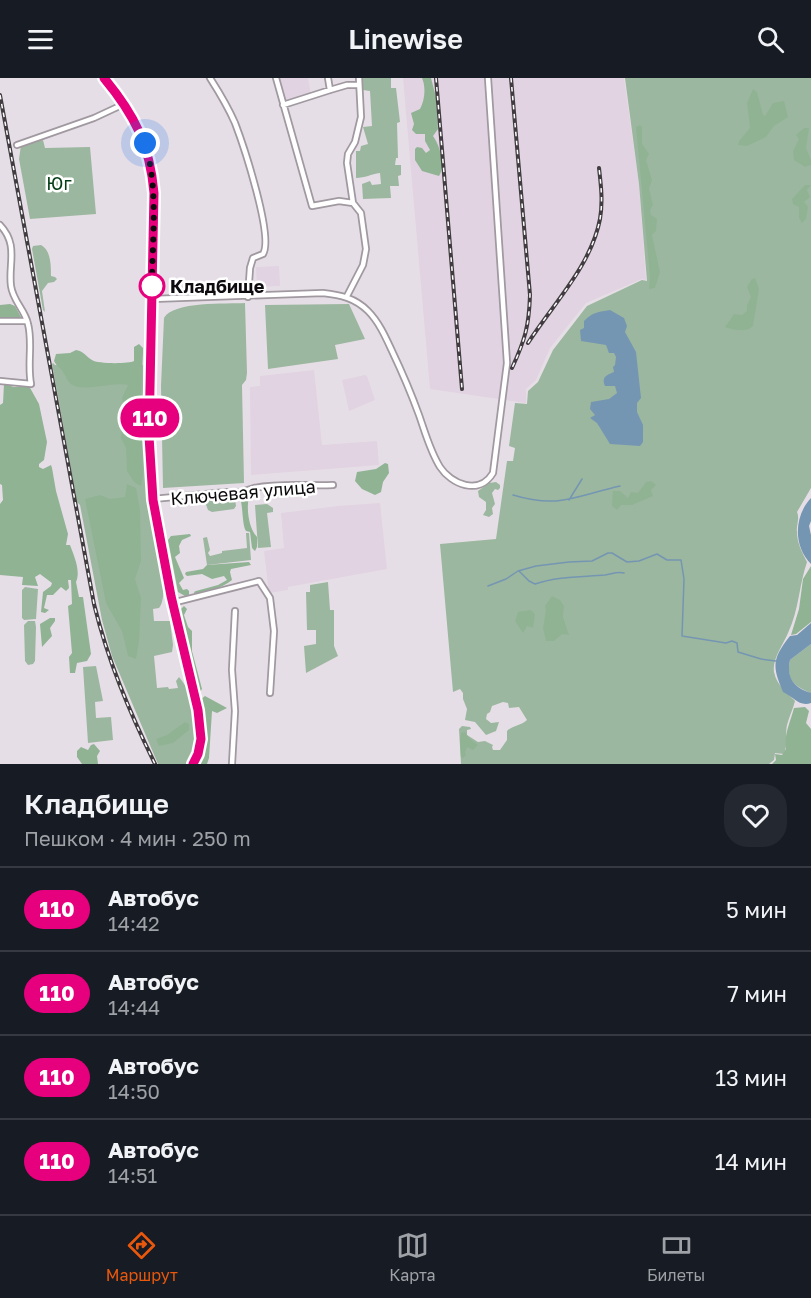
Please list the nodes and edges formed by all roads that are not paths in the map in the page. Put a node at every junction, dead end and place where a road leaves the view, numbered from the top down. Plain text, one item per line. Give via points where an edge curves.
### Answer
1 (104, 78) edge
2 (210, 78) edge
3 (276, 78) edge
4 (328, 78) edge
5 (359, 78) edge
6 (488, 78) edge
7 (358, 85) junction
8 (330, 90) junction
9 (124, 104) junction
10 (283, 105) junction
11 (16, 145) dead end
12 (353, 203) junction
13 (0, 225) edge
14 (347, 296) junction
15 (248, 297) junction
16 (152, 299) junction
17 (0, 321) edge
18 (28, 321) junction
19 (0, 381) edge
20 (333, 485) dead end
21 (153, 500) junction
22 (172, 603) junction
23 (235, 611) dead end
24 (270, 693) dead end
25 (193, 764) edge
26 (232, 764) edge

1 - 9 main road
2 - 15 street via 234,122 253,175 262,221 266,247 263,254 253,258
3 - 10 street
4 - 8 street
5 - 7 street
6 - 14 street via 507,363 493,473 486,481 464,485 454,482 441,468 385,337 369,312
7 - 8 street
7 - 12 street via 362,117 347,163
8 - 10 street
9 - 11 street
9 - 16 main road via 142,137 152,171
10 - 12 street via 312,206 339,201
12 - 14 street via 361,213 366,249 363,265
13 - 18 street via 8,235 12,252 12,294
14 - 15 street via 323,293
15 - 16 street
16 - 21 main road via 149,436
17 - 18 street
18 - 19 street via 31,384
20 - 21 street, Ключевая улица via 279,485 234,494
21 - 22 main road
22 - 24 street via 259,581 270,598 274,631
22 - 25 main road via 198,710 200,747
23 - 26 street

